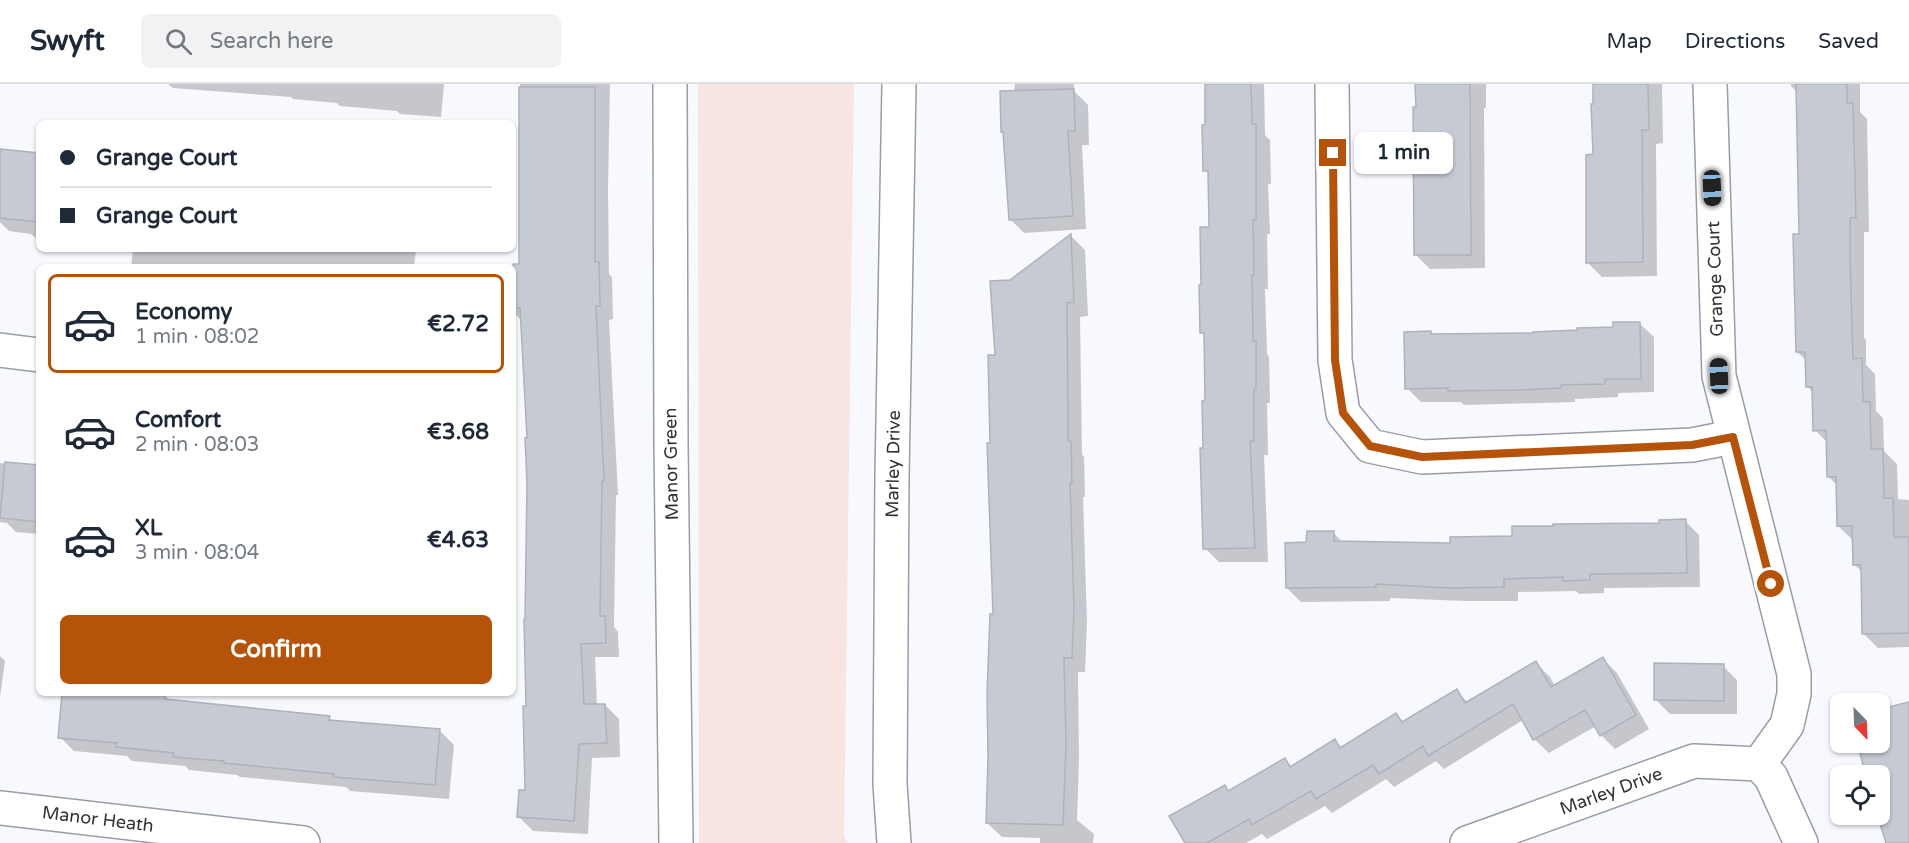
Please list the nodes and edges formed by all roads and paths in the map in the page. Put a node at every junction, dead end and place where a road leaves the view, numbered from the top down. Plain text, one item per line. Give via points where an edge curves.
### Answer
1 (670, 84) edge
2 (899, 84) edge
3 (1332, 84) edge
4 (1710, 84) edge
5 (0, 350) edge
6 (36, 355) edge
7 (1733, 437) junction
8 (1759, 764) junction
9 (0, 808) edge
10 (303, 843) edge
11 (676, 843) edge
12 (894, 843) edge
13 (1467, 843) edge
14 (1801, 843) edge

1 - 11 street, Manor Green
2 - 12 street, Marley Drive via 892,536
3 - 7 street via 1335,360 1343,413 1370,446 1422,457 1692,445
4 - 7 street, Grange Court via 1719,376
5 - 6 street
7 - 8 street, Grange Court via 1794,675 1787,725
8 - 13 street, Marley Drive via 1694,761
8 - 14 street via 1771,777
9 - 10 street, Manor Heath

